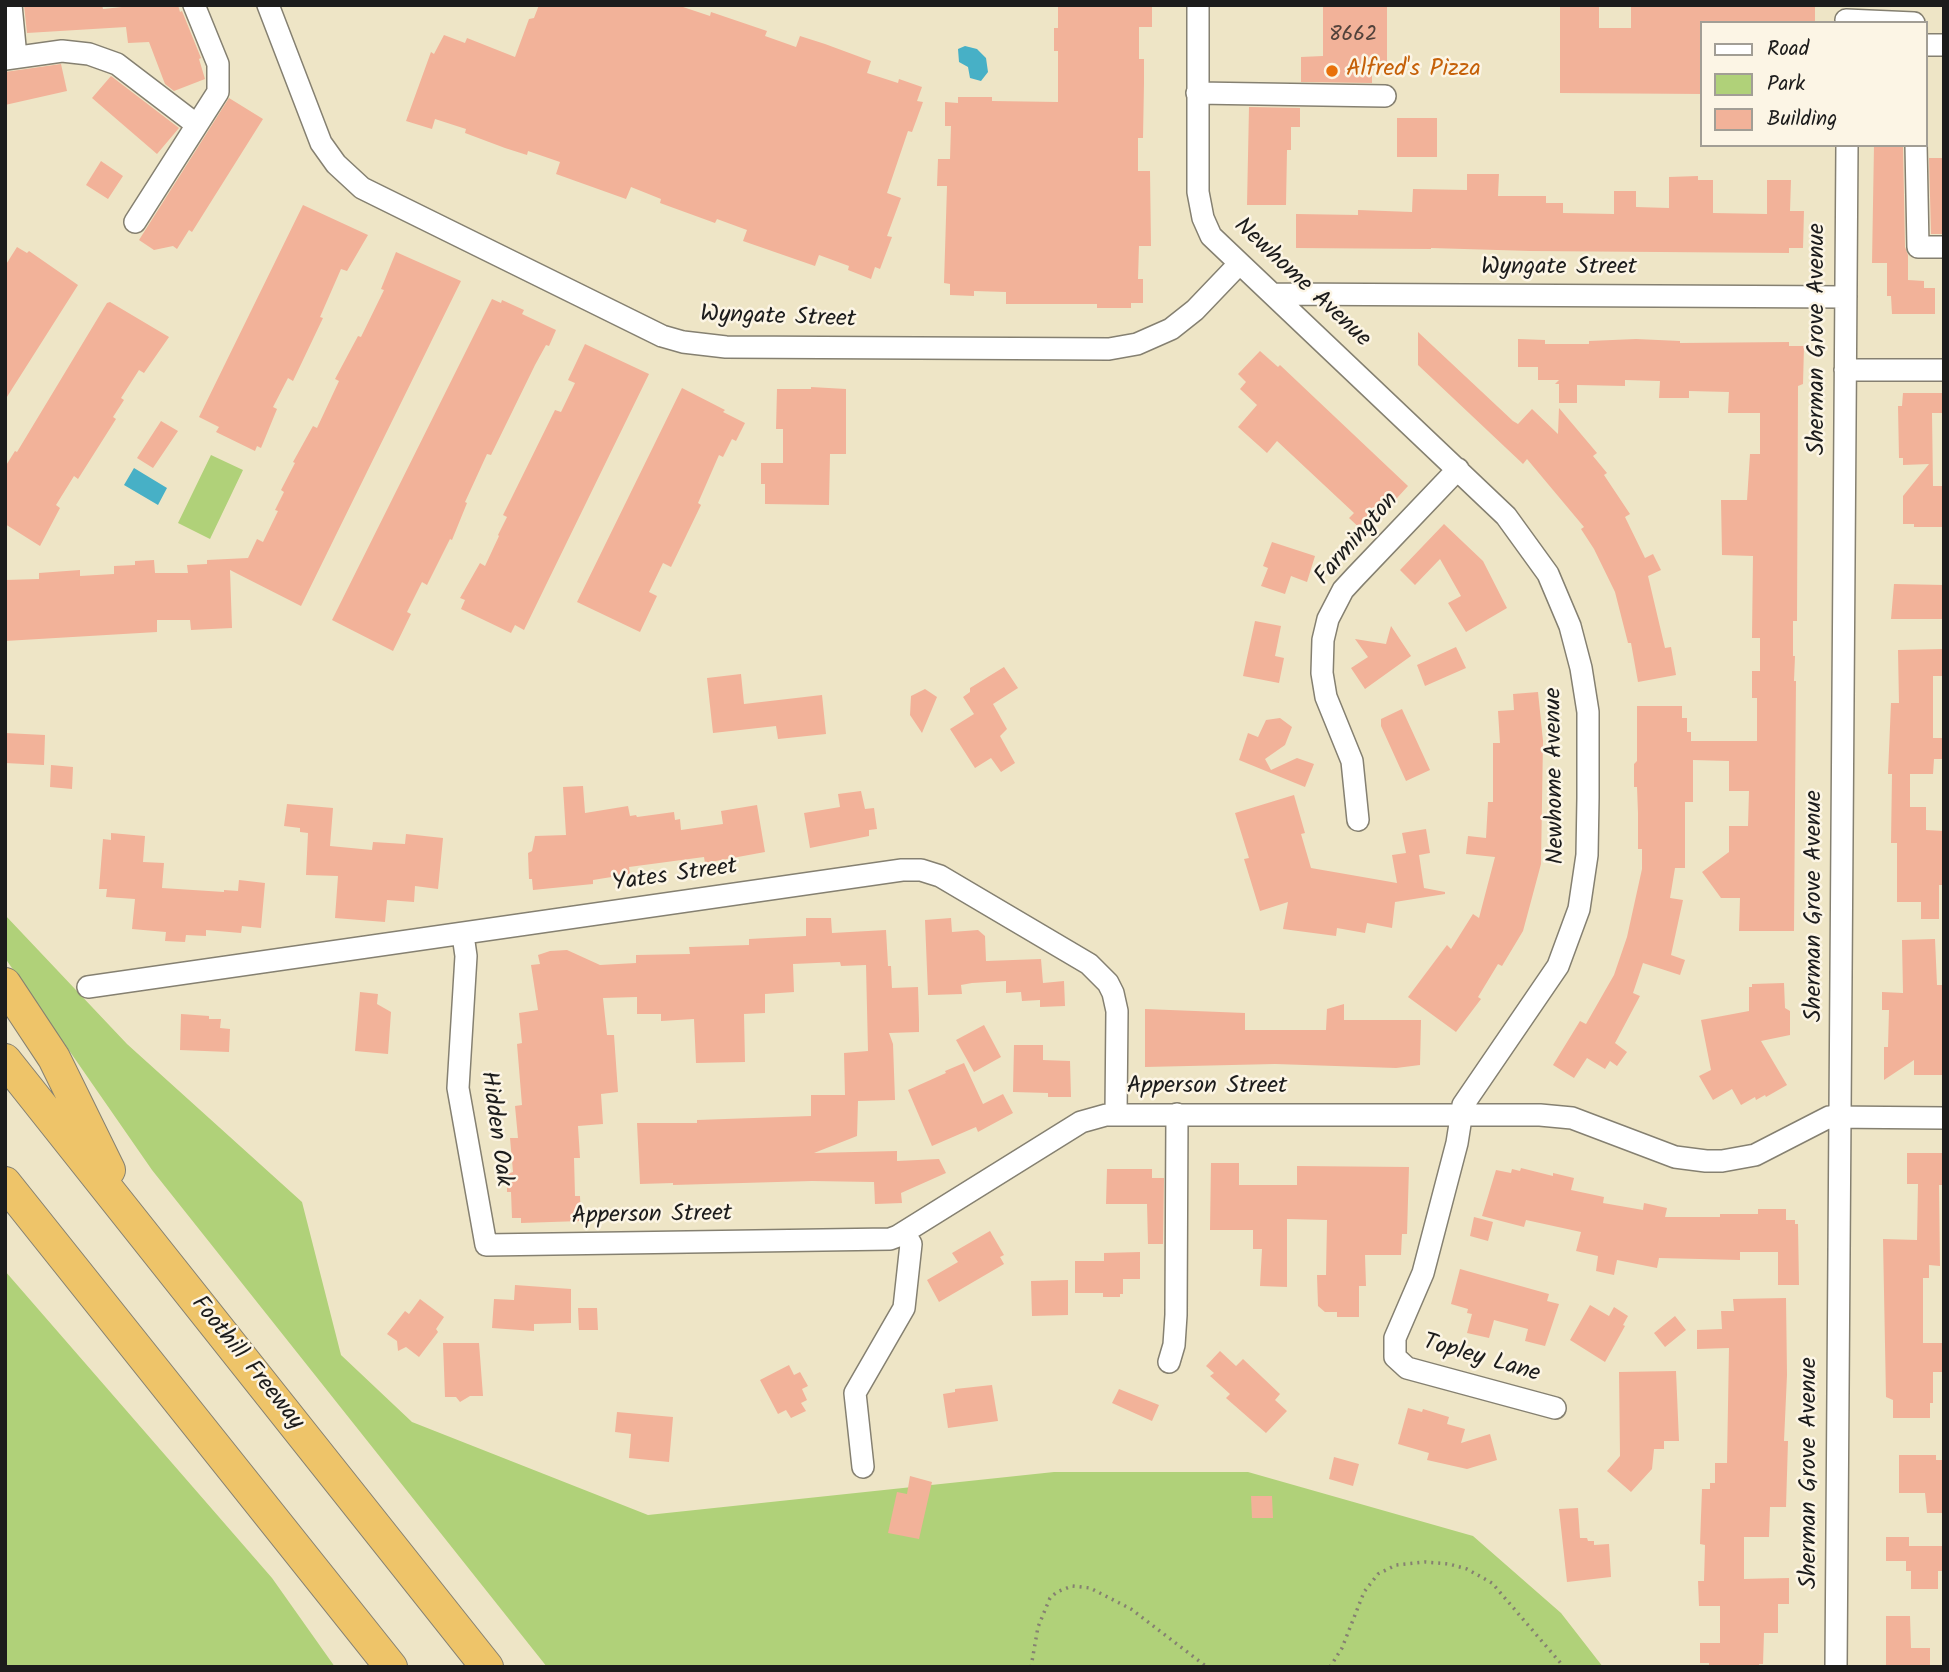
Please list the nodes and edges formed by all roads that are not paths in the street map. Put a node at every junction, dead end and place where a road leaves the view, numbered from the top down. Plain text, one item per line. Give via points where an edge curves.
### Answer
1 (12, 5) edge
2 (194, 5) edge
3 (268, 5) edge
4 (1198, 5) edge
5 (1846, 16) edge
6 (1895, 21) edge
7 (11, 58) edge
8 (1198, 93) junction
9 (1385, 96) dead end
10 (197, 125) junction
11 (1847, 147) edge
12 (1916, 147) edge
13 (135, 222) dead end
14 (1944, 247) edge
15 (1239, 264) junction
16 (1273, 294) junction
17 (1846, 297) junction
18 (1845, 370) junction
19 (1944, 370) edge
20 (1458, 469) junction
21 (1358, 820) dead end
22 (463, 935) junction
23 (5, 984) edge
24 (88, 988) dead end
25 (5, 1060) edge
26 (1116, 1114) junction
27 (1177, 1114) junction
28 (1461, 1114) junction
29 (1840, 1118) junction
30 (1944, 1118) edge
31 (5, 1182) edge
32 (5, 1192) edge
33 (138, 1228) junction
34 (904, 1231) junction
35 (486, 1245) joint
36 (77, 1272) junction
37 (1395, 1357) joint
38 (1169, 1362) dead end
39 (1555, 1408) dead end
40 (863, 1467) dead end
41 (391, 1667) edge
42 (487, 1667) edge
43 (1836, 1667) edge

1 - 7 street
2 - 10 street via 218,64 218,92
3 - 15 street, Wyngate Street via 321,143 335,164 362,188 662,336 683,342 726,347 1109,349 1136,344 1171,329
4 - 8 street, Newhome Avenue
5 - 6 street
7 - 10 street via 62,51 117,64
8 - 9 street
8 - 15 street, Newhome Avenue via 1198,192 1203,218 1211,236
10 - 13 street
11 - 17 street, Sherman Grove Avenue
12 - 14 street via 1918,247
15 - 16 street, Newhome Avenue
16 - 17 street, Wyngate Street
16 - 20 street, Newhome Avenue
17 - 18 street, Sherman Grove Avenue
18 - 19 street
18 - 29 street, Sherman Grove Avenue
20 - 21 street, Farmington via 1343,590 1328,619 1322,673 1326,697 1352,761
20 - 28 street, Newhome Avenue via 1506,516 1548,574 1570,626 1588,712 1587,855 1570,936 1558,965 1477,1082
22 - 24 street, Yates Street
22 - 26 street, Yates Street via 921,870 940,876 1088,964 1108,983 1117,1011
22 - 35 street, Hidden Oak via 466,956 458,1088
23 - 33 highway via 54,1058
25 - 33 highway, Foothill Freeway
26 - 27 street, Apperson Street
26 - 34 street, Apperson Street via 1081,1122
27 - 28 street, Apperson Street
27 - 38 street via 1176,1315
28 - 29 street, Apperson Street via 1572,1118 1675,1157 1706,1161 1755,1154 1829,1117
28 - 37 street, Newhome Avenue via 1423,1273 1395,1338
29 - 30 street, Apperson Street
29 - 43 street, Sherman Grove Avenue
31 - 36 highway
32 - 36 highway
33 - 42 highway, Foothill Freeway
34 - 35 street, Apperson Street via 882,1239
34 - 40 street via 911,1244 904,1308 855,1393
36 - 41 highway
37 - 39 street, Topley Lane via 1407,1368

